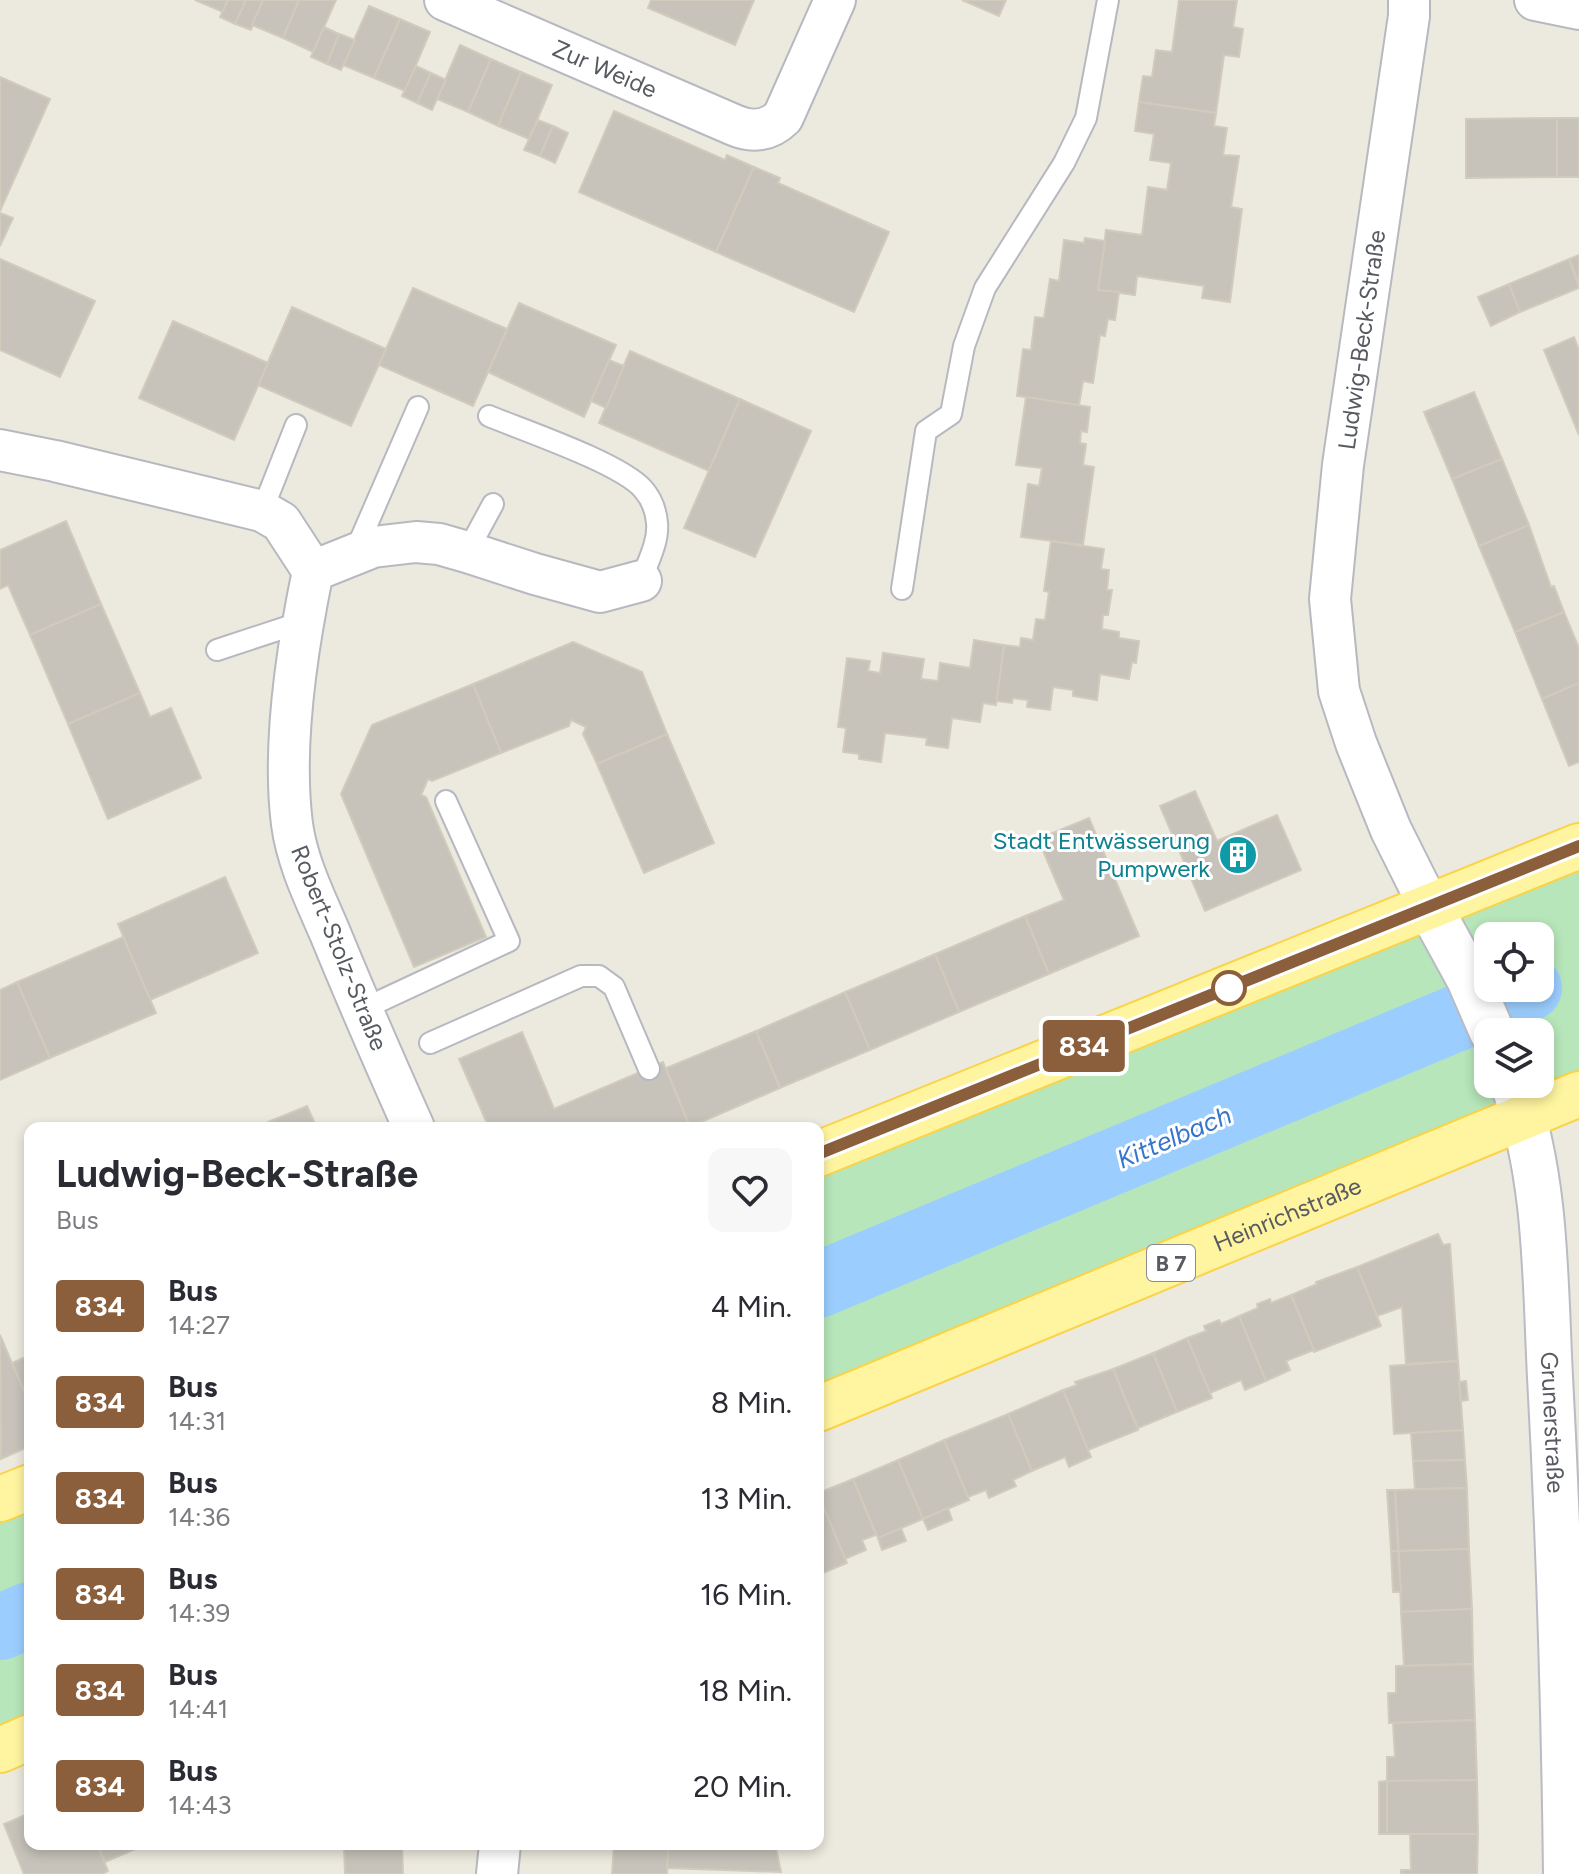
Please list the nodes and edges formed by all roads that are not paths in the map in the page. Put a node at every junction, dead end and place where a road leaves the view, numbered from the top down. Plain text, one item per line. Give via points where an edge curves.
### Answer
1 (835, 0) edge
2 (1108, 0) edge
3 (1409, 0) edge
4 (1535, 0) edge
5 (458, 3) edge
6 (1579, 9) edge
7 (418, 407) dead end
8 (489, 416) dead end
9 (296, 425) dead end
10 (0, 450) edge
11 (493, 504) dead end
12 (262, 511) junction
13 (467, 552) junction
14 (354, 556) junction
15 (313, 571) junction
16 (641, 581) joint
17 (902, 589) dead end
18 (302, 622) junction
19 (217, 650) dead end
20 (446, 801) dead end
21 (1579, 846) edge
22 (1429, 906) junction
23 (361, 1010) junction
24 (1486, 1018) edge
25 (430, 1043) dead end
26 (649, 1069) dead end
27 (1579, 1094) edge
28 (1519, 1100) edge
29 (411, 1122) edge
30 (824, 1152) edge
31 (824, 1406) edge
32 (24, 1489) edge
33 (0, 1499) edge
34 (24, 1740) edge
35 (0, 1750) edge
36 (499, 1850) edge
37 (497, 1874) edge
38 (1566, 1874) edge

1 - 5 street, Zur Weide via 789,106 776,123 754,131
2 - 17 lane via 1086,118 1064,163 985,288 964,346 951,414 926,431
3 - 22 street, Ludwig-Beck-Straße via 1343,465 1330,599 1339,691 1391,830
4 - 6 street
7 - 14 lane
8 - 16 lane via 621,471 645,490 657,522
9 - 12 lane
10 - 12 street
11 - 13 lane
12 - 15 street via 281,522
13 - 14 street via 416,542 390,543
13 - 16 street via 600,592
14 - 15 street
15 - 18 street, Robert-Stolz-Straße
18 - 19 lane
18 - 23 street, Robert-Stolz-Straße via 289,758 292,825 303,867
20 - 23 lane via 509,941
21 - 22 main road
22 - 24 street, Ludwig-Beck-Straße
22 - 30 main road
23 - 29 street, Robert-Stolz-Straße
25 - 26 lane via 581,976 599,976 614,987
27 - 28 main road, Heinrichstraße / B 7
28 - 31 main road, Heinrichstraße / B 7
28 - 38 street, Grunerstraße via 1537,1179 1543,1237 1558,1520
32 - 33 main road
34 - 35 main road
36 - 37 street

